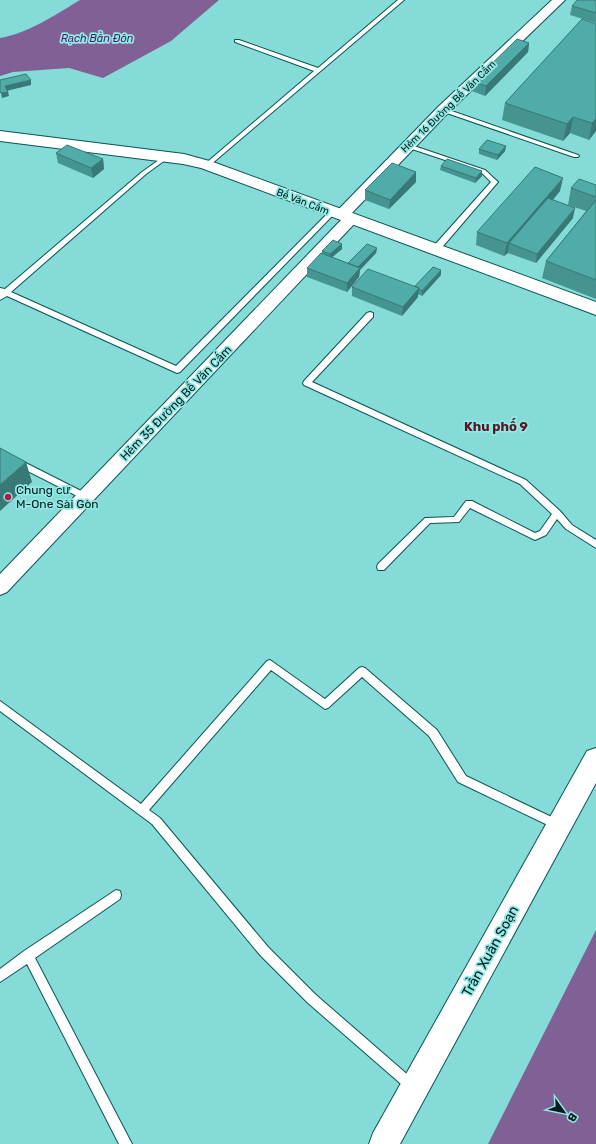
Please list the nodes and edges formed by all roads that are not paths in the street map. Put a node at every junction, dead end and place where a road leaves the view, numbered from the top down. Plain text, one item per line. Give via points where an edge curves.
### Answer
1 (401, 0) edge
2 (559, 0) edge
3 (236, 41) dead end
4 (318, 70) junction
5 (443, 110) junction
6 (0, 136) edge
7 (408, 146) junction
8 (576, 156) dead end
9 (166, 157) junction
10 (207, 165) junction
11 (342, 215) junction
12 (435, 250) junction
13 (3, 291) edge
14 (0, 298) edge
15 (596, 310) edge
16 (370, 315) dead end
17 (0, 453) edge
18 (86, 497) junction
19 (557, 513) junction
20 (596, 545) edge
21 (381, 567) dead end
22 (0, 587) edge
23 (0, 705) edge
24 (596, 759) edge
25 (142, 810) junction
26 (559, 825) junction
27 (116, 896) dead end
28 (28, 955) junction
29 (0, 976) edge
30 (415, 1088) junction
31 (126, 1144) edge
32 (384, 1144) edge

1 - 4 lane
2 - 5 street, Hẻm 16 Đường Bế Văn Cấm
3 - 4 lane
4 - 10 lane
5 - 7 street, Hẻm 16 Đường Bế Văn Cấm
5 - 8 lane
6 - 9 street, Bế Văn Cấm
7 - 11 street, Hẻm 16 Đường Bế Văn Cấm
7 - 12 lane via 483,171 495,182
9 - 10 street, Bế Văn Cấm
9 - 13 lane
10 - 11 street, Bế Văn Cấm
11 - 12 street, Bế Văn Cấm
11 - 13 lane via 177,370
11 - 18 street, Hẻm 35 Đường Bế Văn Cấm
12 - 15 street, Bế Văn Cấm
13 - 14 lane
16 - 19 lane via 307,382 523,482
17 - 18 lane
18 - 22 street, Hẻm 35 Đường Bế Văn Cấm
19 - 20 lane via 569,527
19 - 21 lane via 543,533 535,536 469,502 456,520 428,520
23 - 25 lane
24 - 26 street, Trần Xuân Soạn
25 - 26 lane via 270,664 325,705 362,671 433,733 462,779
25 - 30 lane via 156,821 264,951 312,999
26 - 30 street, Trần Xuân Soạn
27 - 28 lane
28 - 29 lane
28 - 31 lane
30 - 32 street, Trần Xuân Soạn

